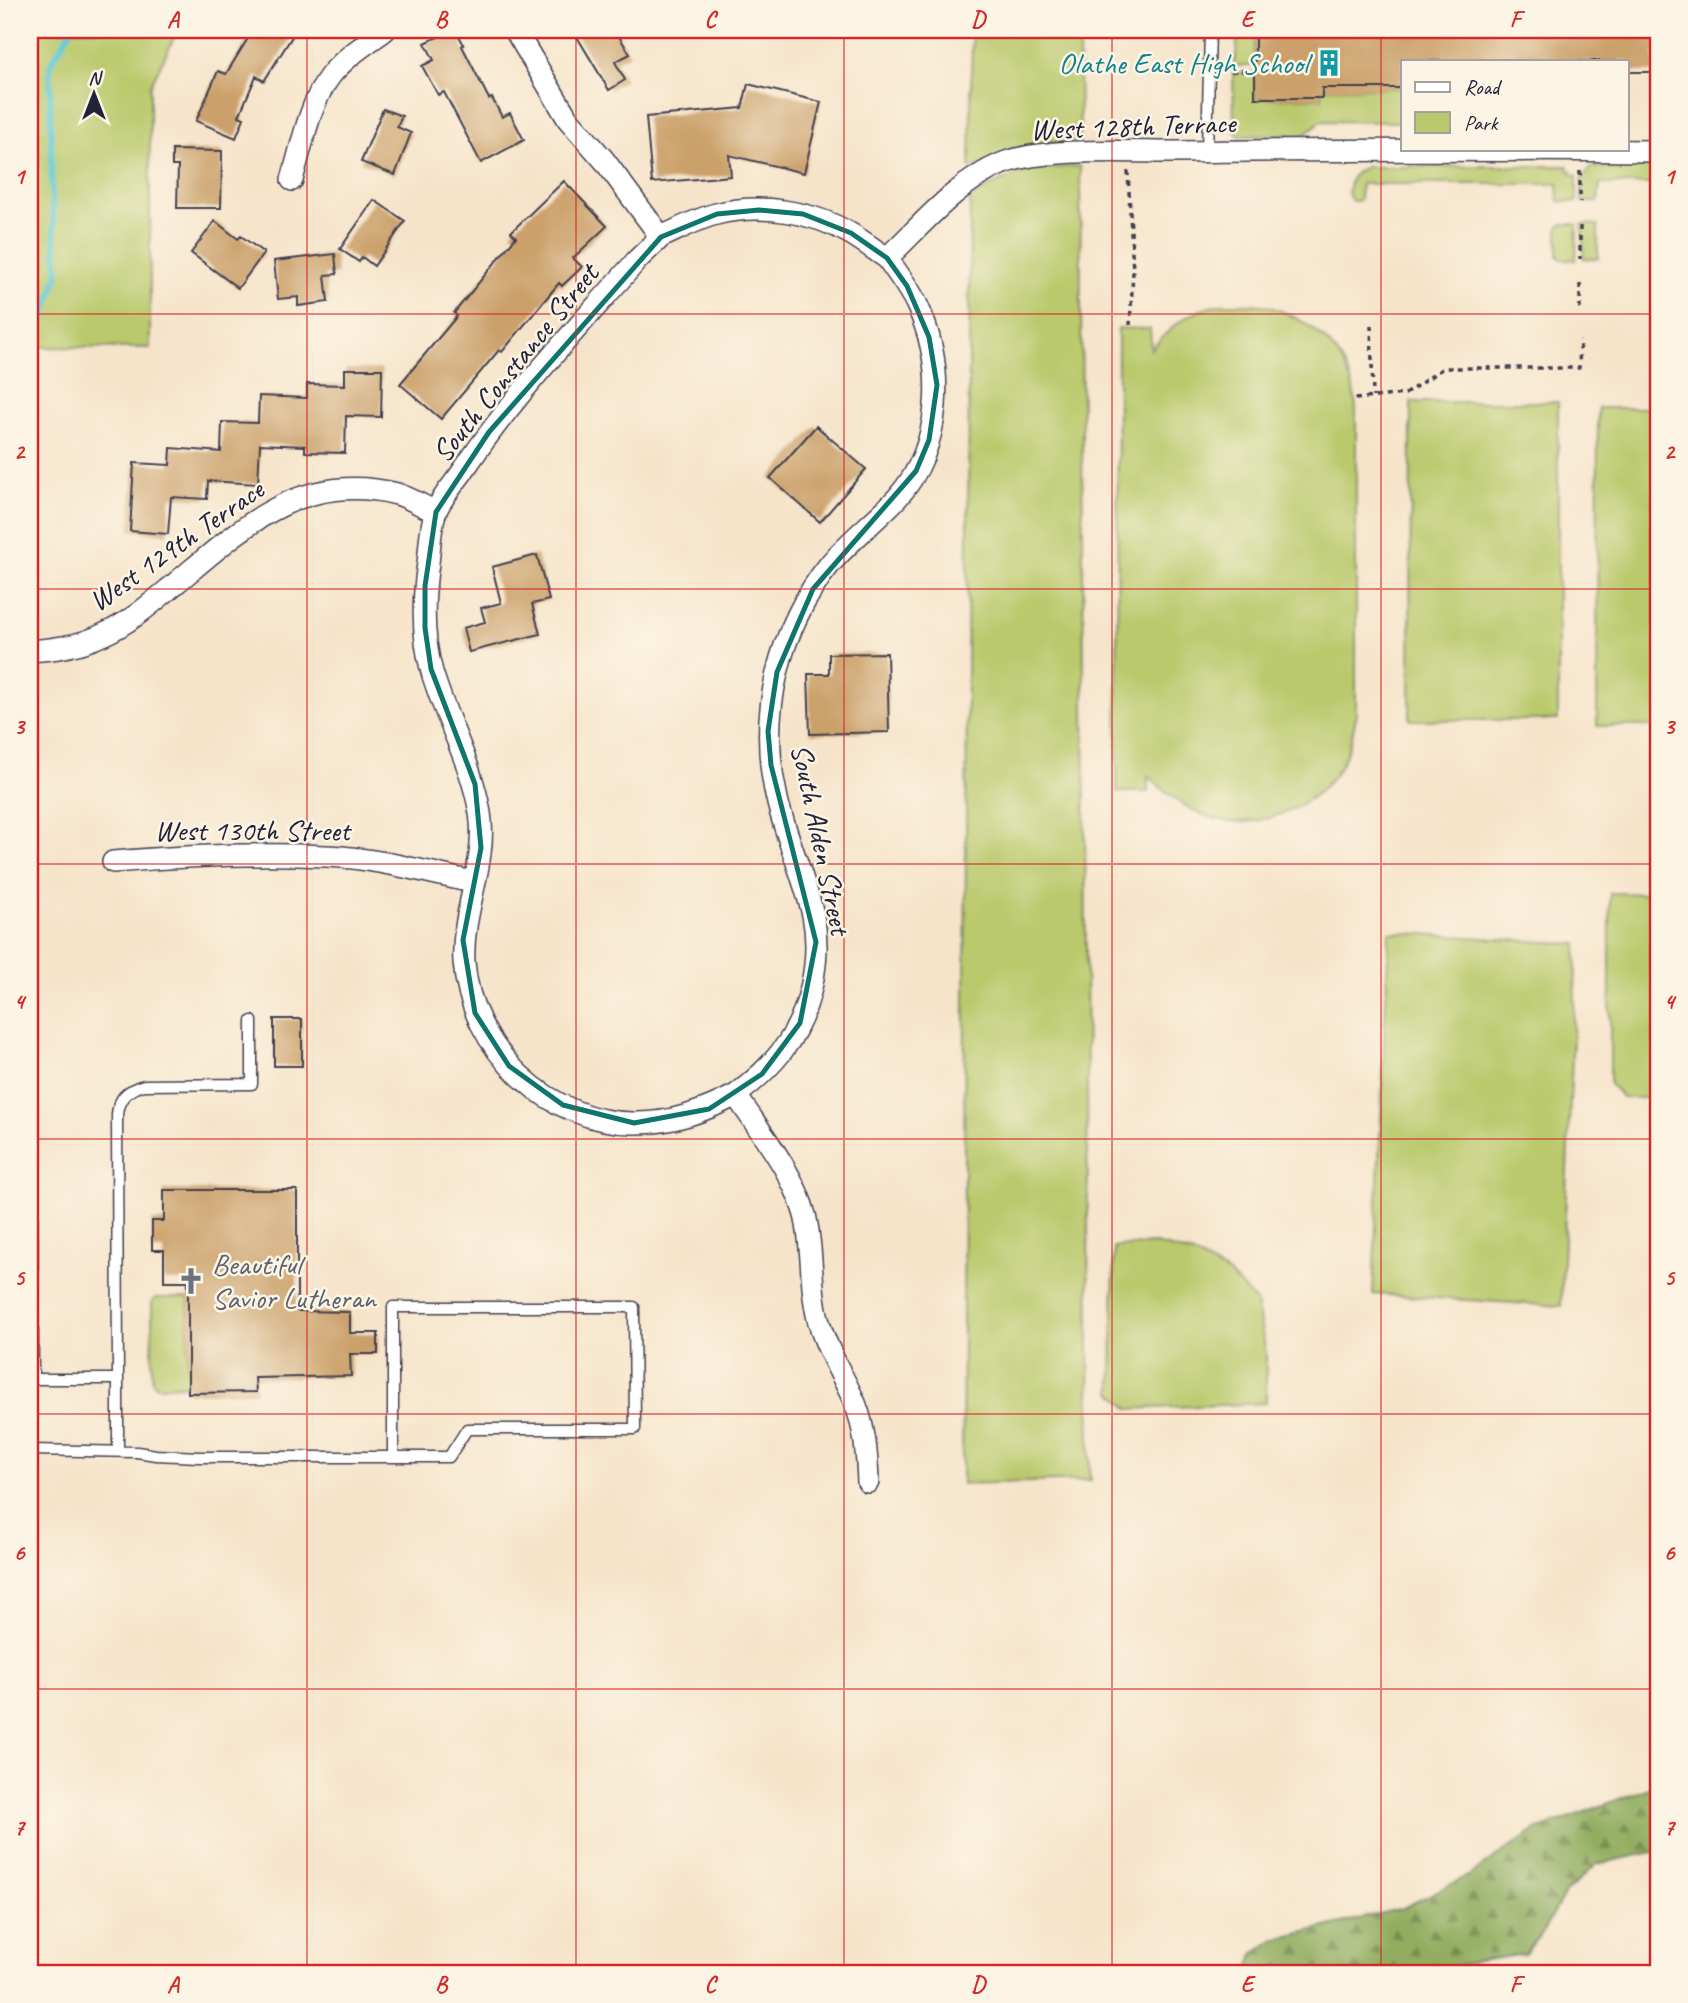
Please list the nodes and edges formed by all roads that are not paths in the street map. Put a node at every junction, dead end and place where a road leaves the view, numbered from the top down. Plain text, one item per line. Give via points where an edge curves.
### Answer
1 (385, 30) edge
2 (515, 30) edge
3 (1210, 30) edge
4 (1207, 151) junction
5 (1658, 151) edge
6 (292, 180) dead end
7 (662, 237) junction
8 (887, 258) junction
9 (436, 512) junction
10 (30, 651) edge
11 (113, 862) dead end
12 (473, 882) junction
13 (252, 1021) dead end
14 (736, 1095) junction
15 (30, 1131) edge
16 (118, 1379) junction
17 (30, 1450) edge
18 (118, 1451) junction
19 (393, 1457) junction
20 (868, 1482) dead end

1 - 6 street via 329,77
2 - 7 street via 568,119
3 - 4 lane
4 - 5 street, West 128th Terrace
4 - 8 street, West 128th Terrace via 1080,153 1003,163 952,196
7 - 8 street via 717,214 782,211 826,221
7 - 9 street, South Constance Street via 489,432
8 - 14 street, South Alden Street via 918,307 929,337 937,385 929,440 899,495 830,564 785,643 768,732 777,799 813,916 814,971 800,1023 783,1050
9 - 10 street, West 129th Terrace via 398,495 363,489 299,498 241,528 142,611 102,635 61,649
9 - 12 street, South Constance Street via 425,586 425,628 431,669 475,784 481,848
11 - 12 street, West 130th Street via 327,856
12 - 14 street, South Constance Street via 463,940 469,993 485,1034 527,1081 563,1105 634,1124 709,1109
13 - 16 lane via 252,1084 144,1086 126,1093 120,1102
14 - 20 street via 785,1171 804,1214 816,1313 856,1405
15 - 16 lane via 33,1379
16 - 18 lane
17 - 18 lane
18 - 19 lane via 199,1457
19 - 19 lane via 449,1457 467,1429 635,1429 634,1307 393,1307

